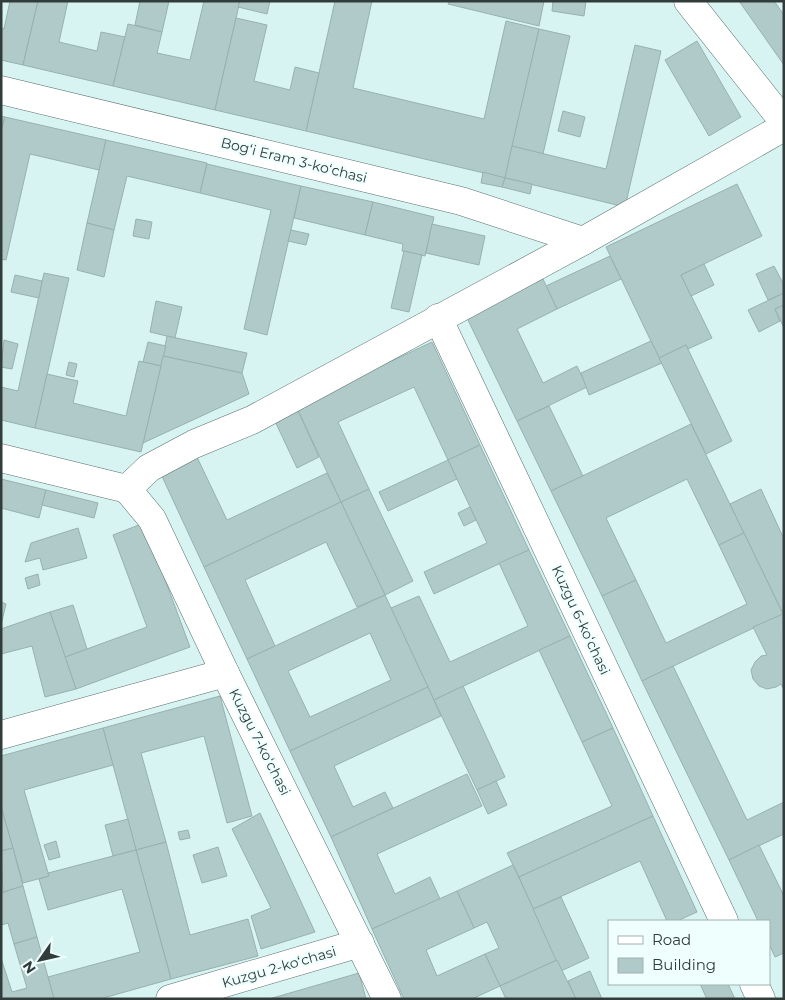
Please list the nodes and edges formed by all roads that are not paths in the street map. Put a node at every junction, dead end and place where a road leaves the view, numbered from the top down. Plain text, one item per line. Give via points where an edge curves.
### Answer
1 (688, 1) edge
2 (1, 90) edge
3 (784, 122) edge
4 (784, 127) edge
5 (583, 241) junction
6 (438, 318) junction
7 (1, 458) edge
8 (128, 490) junction
9 (225, 673) junction
10 (1, 735) edge
11 (724, 920) edge
12 (360, 943) junction
13 (754, 985) edge
14 (170, 999) edge
15 (387, 999) edge
16 (761, 999) edge

1 - 3 street
2 - 5 street, Bogʻi Eram 3-koʻchasi via 461,201
4 - 5 street
5 - 6 street
6 - 8 street via 252,420 194,444 149,468
6 - 11 street, Kuzgu 6-koʻchasi
7 - 8 street
8 - 9 street, Kuzgu 7-koʻchasi via 152,519
9 - 10 street
9 - 12 street, Kuzgu 7-koʻchasi
12 - 14 street, Kuzgu 2-koʻchasi
12 - 15 street, Kuzgu 7-koʻchasi
13 - 16 street

